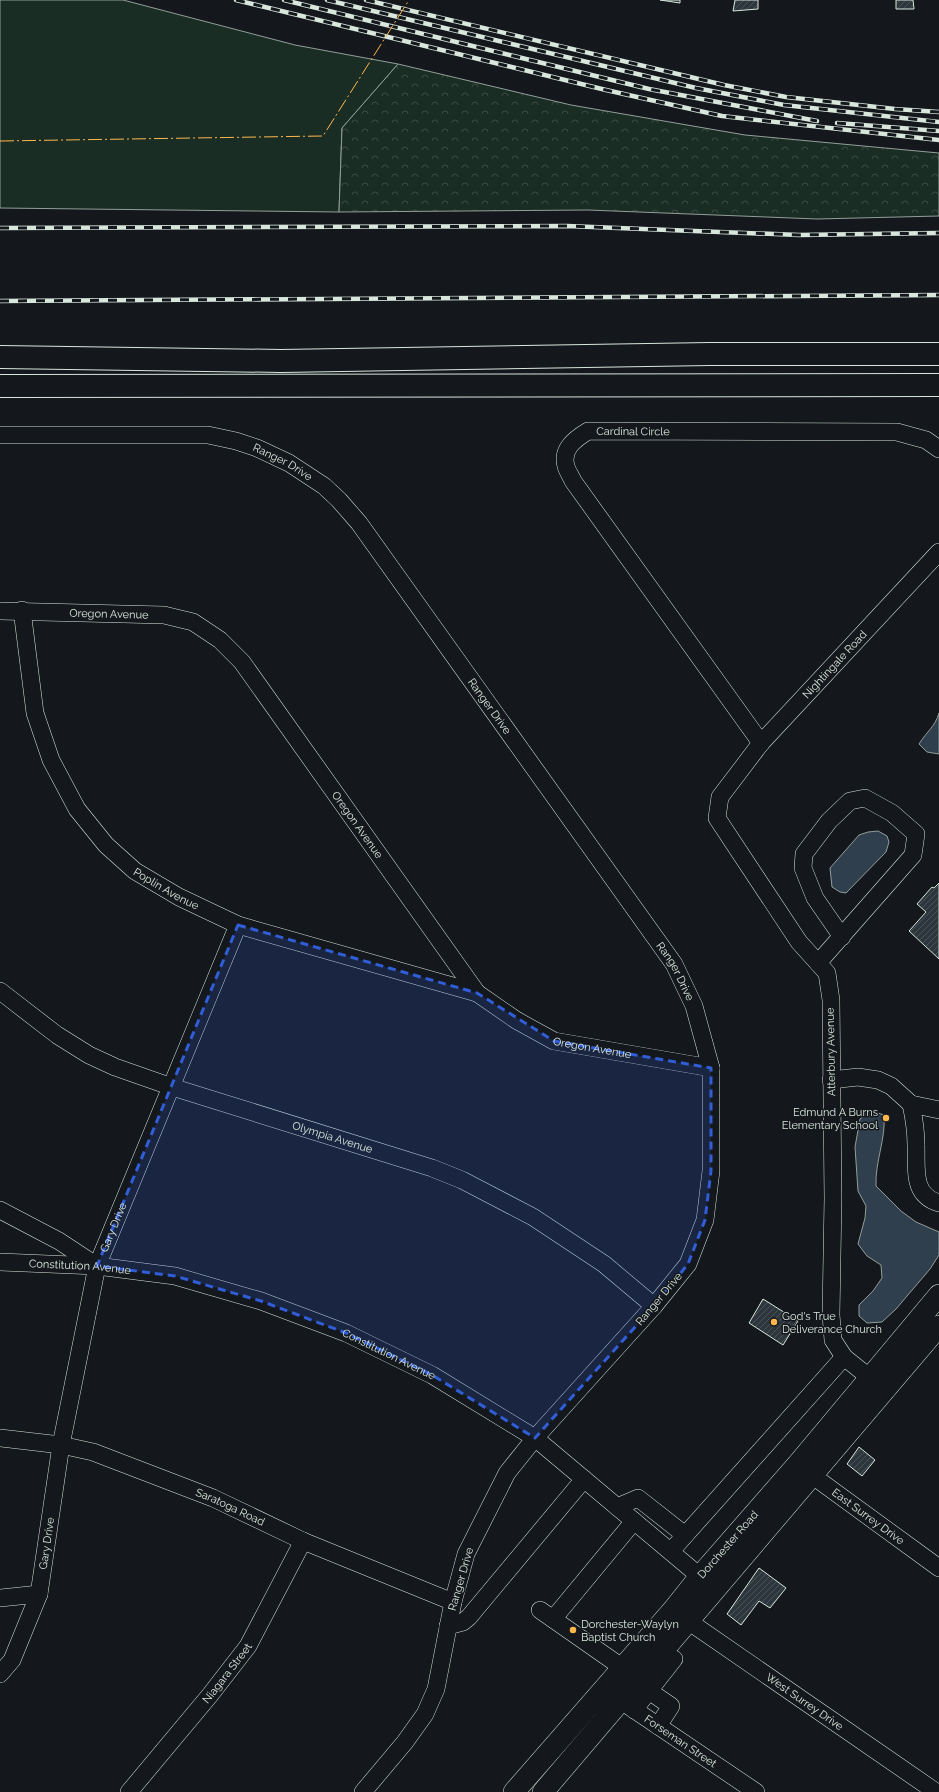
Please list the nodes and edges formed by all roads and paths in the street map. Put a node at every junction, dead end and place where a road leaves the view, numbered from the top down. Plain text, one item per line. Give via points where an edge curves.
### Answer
1 (939, 354) edge
2 (0, 357) edge
3 (757, 385) junction
4 (939, 385) edge
5 (0, 386) edge
6 (939, 398) edge
7 (0, 435) edge
8 (939, 449) edge
9 (939, 552) edge
10 (22, 610) junction
11 (0, 611) edge
12 (761, 743) junction
13 (733, 781) joint
14 (238, 924) junction
15 (842, 937) junction
16 (818, 963) junction
17 (0, 991) edge
18 (477, 993) junction
19 (711, 1068) junction
20 (831, 1080) junction
21 (172, 1087) junction
22 (911, 1104) junction
23 (939, 1110) edge
24 (939, 1203) edge
25 (0, 1210) edge
26 (0, 1262) edge
27 (97, 1266) junction
28 (939, 1295) edge
29 (654, 1306) junction
30 (939, 1326) edge
31 (844, 1357) junction
32 (877, 1384) junction
33 (0, 1438) edge
34 (535, 1438) junction
35 (61, 1445) junction
36 (805, 1470) junction
37 (584, 1479) junction
38 (617, 1507) junction
39 (634, 1520) junction
40 (685, 1535) junction
41 (303, 1540) junction
42 (670, 1551) junction
43 (939, 1568) edge
44 (708, 1583) junction
45 (39, 1594) junction
46 (0, 1598) edge
47 (453, 1602) junction
48 (681, 1616) junction
49 (448, 1626) junction
50 (674, 1658) dead end
51 (622, 1668) junction
52 (0, 1674) edge
53 (649, 1692) junction
54 (620, 1700) junction
55 (658, 1726) junction
56 (129, 1792) edge
57 (363, 1792) edge
58 (514, 1792) edge
59 (543, 1792) edge
60 (756, 1792) edge
61 (936, 1792) edge

1 - 2 highway via 710,354 281,361
3 - 4 highway
3 - 5 highway
3 - 6 highway
7 - 19 street, Ranger Drive via 208,435 257,448 289,463 329,491 359,523 674,964 694,1006
8 - 12 street, Cardinal Circle via 926,440 897,432 588,431 575,438 567,449 566,466 574,481
9 - 12 street, Nightingale Road
10 - 11 street, Oregon Avenue
10 - 14 street, Poplin Avenue via 35,713 51,760 77,809 106,845 135,870 179,898
10 - 18 street, Oregon Avenue via 164,615 193,622 220,640 242,662
12 - 13 street, Nightingale Road
13 - 16 street, Atterbury Avenue via 720,796 717,818 799,942
14 - 18 street, Poplin Avenue
14 - 21 street, Gary Drive
15 - 15 street via 913,855 916,834 892,813 865,798 850,801 804,854 803,868 815,898
15 - 16 street
16 - 20 street, Atterbury Avenue via 827,974 831,1000
17 - 21 street, Olympia Avenue via 57,1035 89,1055
18 - 19 street, Oregon Avenue via 516,1020 554,1041
19 - 29 street, Ranger Drive via 711,1171 705,1220 688,1264
20 - 22 street via 858,1077 878,1080 891,1086
20 - 31 street, Atterbury Avenue via 831,1315 833,1340
21 - 27 street, Gary Drive
21 - 29 street, Olympia Avenue via 432,1168 462,1180 504,1201 604,1264
22 - 23 street
22 - 24 street via 915,1121 918,1182 928,1199
25 - 27 street via 59,1241
26 - 27 street, Constitution Avenue
27 - 34 street, Constitution Avenue via 175,1276 261,1301 346,1333 432,1375
27 - 35 street, Gary Drive
28 - 32 main road, Dorchester Road
29 - 34 street, Ranger Drive
30 - 32 main road, Dorchester Road
31 - 32 street, Atterbury Avenue
31 - 40 street
32 - 36 main road, Dorchester Road
33 - 35 street, Saratoga Road
34 - 37 street, Constitution Avenue
34 - 47 street, Ranger Drive via 507,1473 466,1554
35 - 41 street, Saratoga Road via 93,1452 213,1498
35 - 45 street, Gary Drive
36 - 43 street, East Surrey Drive
36 - 44 main road, Dorchester Road
37 - 38 street, Constitution Avenue
37 - 49 street via 469,1617 463,1622
38 - 39 street, Constitution Avenue
38 - 40 street via 638,1498
39 - 42 street, Constitution Avenue
39 - 51 street via 546,1614
40 - 42 street
41 - 47 street, Saratoga Road
41 - 56 street, Niagara Street via 248,1646
42 - 44 street, Constitution Avenue
44 - 48 main road, Dorchester Road
45 - 46 street
45 - 52 street, Gary Drive via 12,1660
47 - 49 street, Ranger Drive
48 - 51 main road, Dorchester Road
48 - 54 main road, Dorchester Road
48 - 61 street, West Surrey Drive
49 - 57 street, Ranger Drive via 436,1689 425,1714
50 - 53 street
51 - 54 main road, Dorchester Road
53 - 54 street
53 - 55 street via 670,1706
54 - 55 street, Forseman Street
54 - 58 main road, Dorchester Road
54 - 59 main road, Dorchester Road
55 - 60 street, Forseman Street

